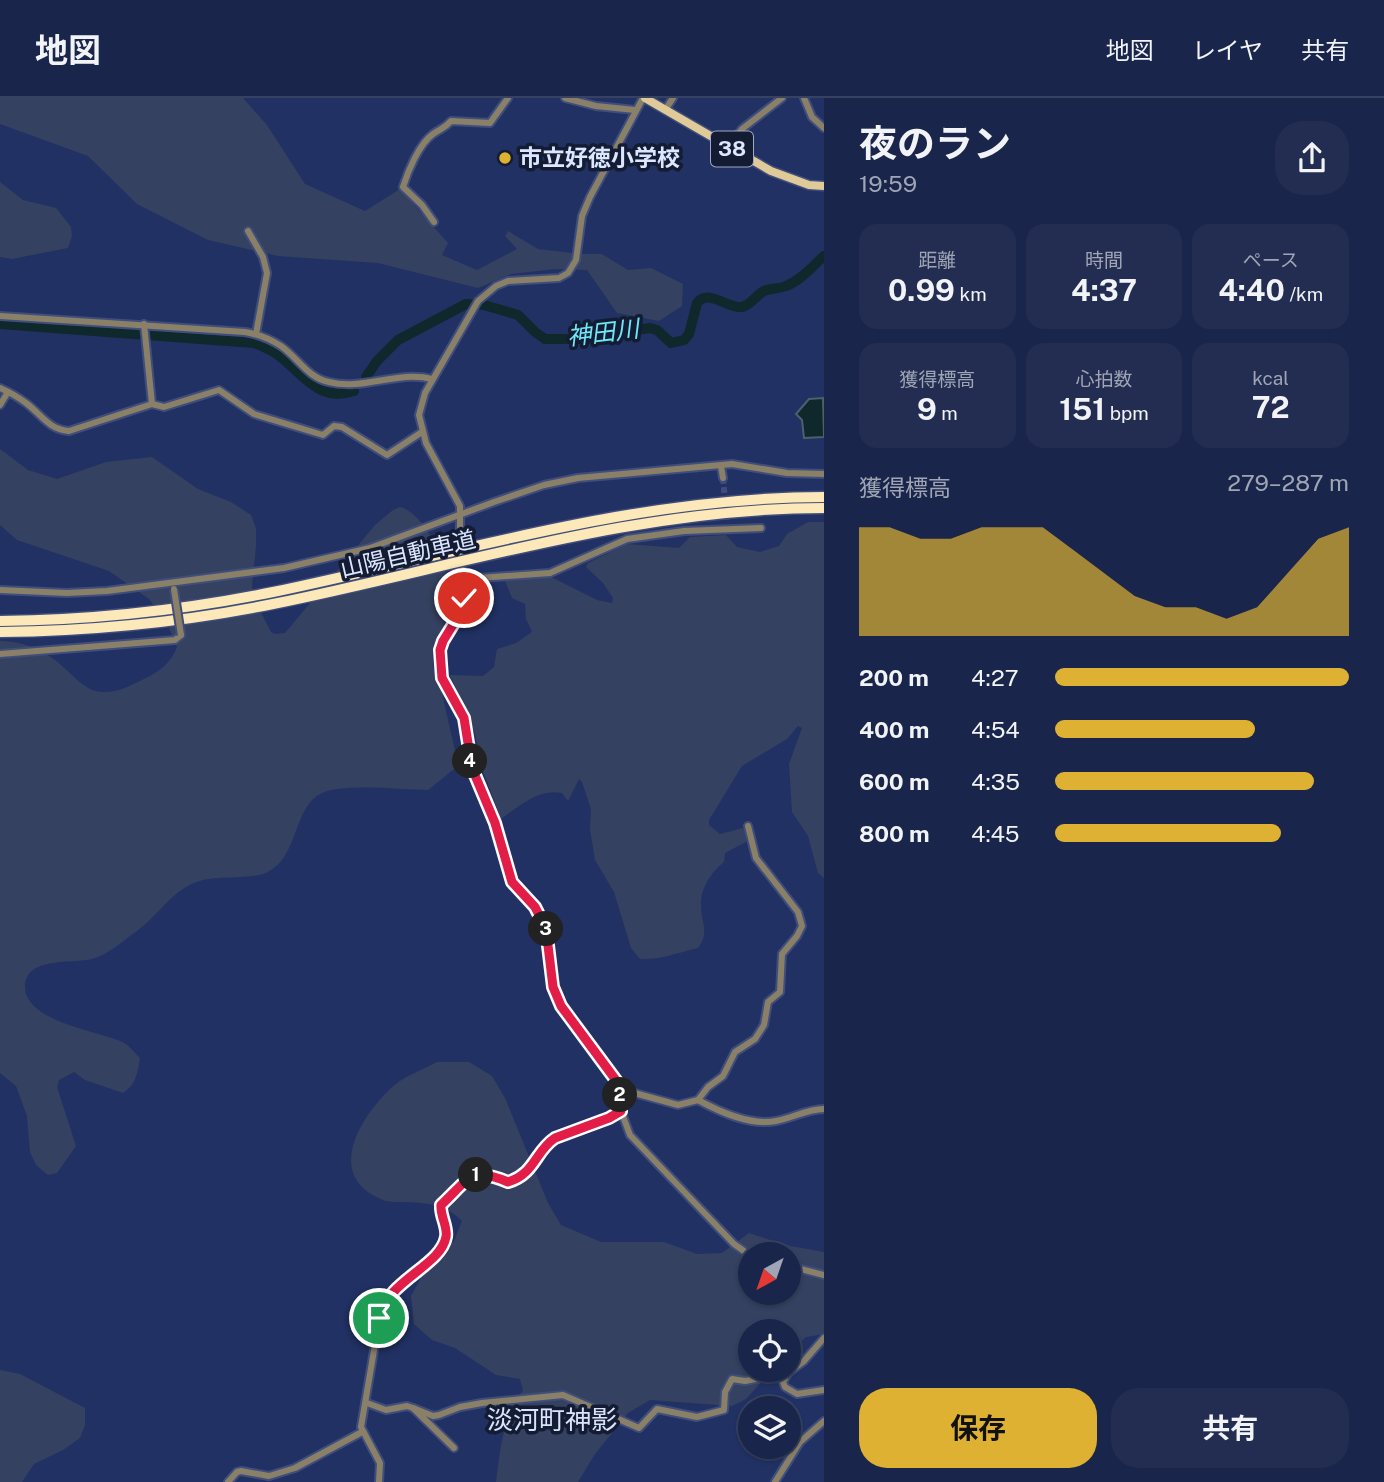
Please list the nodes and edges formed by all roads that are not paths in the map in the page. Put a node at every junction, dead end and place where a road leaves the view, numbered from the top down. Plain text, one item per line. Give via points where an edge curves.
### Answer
1 (508, 98) edge
2 (565, 98) edge
3 (644, 98) edge
4 (673, 98) edge
5 (782, 98) edge
6 (804, 98) edge
7 (635, 110) junction
8 (665, 110) junction
9 (824, 128) edge
10 (728, 147) junction
11 (824, 186) edge
12 (434, 222) dead end
13 (248, 231) dead end
14 (0, 316) edge
15 (144, 331) junction
16 (256, 334) junction
17 (432, 379) junction
18 (0, 388) edge
19 (8, 392) junction
20 (152, 404) junction
21 (0, 405) edge
22 (422, 432) junction
23 (721, 466) junction
24 (824, 474) edge
25 (723, 478) tunnel mouth
26 (824, 497) edge
27 (824, 508) edge
28 (461, 515) junction
29 (761, 528) dead end
30 (460, 531) tunnel mouth
31 (463, 570) tunnel mouth
32 (465, 579) junction
33 (173, 586) junction
34 (0, 590) edge
35 (0, 621) edge
36 (0, 633) edge
37 (0, 653) edge
38 (748, 827) dead end
39 (620, 1090) junction
40 (698, 1100) junction
41 (824, 1109) edge
42 (621, 1111) junction
43 (738, 1247) edge
44 (802, 1269) edge
45 (824, 1275) edge
46 (824, 1338) edge
47 (801, 1363) edge
48 (738, 1380) edge
49 (783, 1382) edge
50 (824, 1390) edge
51 (367, 1404) junction
52 (413, 1408) junction
53 (824, 1421) edge
54 (362, 1432) junction
55 (454, 1448) dead end
56 (228, 1482) edge
57 (379, 1482) edge
58 (775, 1482) edge

1 - 12 street via 490,122 451,121 431,135 409,167 403,187
2 - 7 street
3 - 7 street
3 - 8 main road, 38
4 - 8 street
5 - 10 street via 742,129
6 - 9 street via 814,120
7 - 17 street via 582,216 576,260 568,273 496,286 478,301
8 - 10 main road, 38
10 - 11 main road, 38 via 771,172
13 - 16 street via 267,273
14 - 15 street
15 - 16 street
15 - 20 street
16 - 17 street via 281,346 307,371 329,382 344,385 408,376
17 - 22 street via 421,401
18 - 19 street
19 - 20 street via 59,430
19 - 21 street
20 - 22 street via 164,407 219,390 254,414 323,435 334,426 342,427 387,455
22 - 28 street
23 - 24 street
23 - 25 street
23 - 28 street via 578,478 544,485
26 - 35 highway, 山陽自動車道 via 734,500 646,511 209,603
27 - 36 highway, 山陽自動車道 via 736,511 647,522 273,604 150,623
28 - 30 street
28 - 33 street via 334,557
29 - 32 street via 727,525 627,539 550,573
31 - 32 street
32 - 39 street via 462,607 440,650 442,678 464,718 472,768 512,882 535,907 546,929 556,995
33 - 34 street via 80,592
33 - 37 street, bridge via 181,635 175,640
38 - 40 street via 756,858 798,912 802,926 782,954 782,988 768,1002 762,1029 735,1052 723,1076
39 - 40 street via 678,1105
39 - 42 street
40 - 41 street via 758,1123
42 - 43 street via 642,1150
42 - 51 street via 548,1142 528,1172 515,1180 478,1174 441,1205 447,1235 443,1246 394,1290 381,1309
44 - 45 street
46 - 47 street
48 - 52 street via 732,1379 724,1392 724,1410 697,1418 657,1409 639,1428 564,1395 482,1403 433,1416
49 - 50 street via 797,1394
51 - 52 street via 386,1410
51 - 54 street
52 - 55 street
53 - 58 street via 800,1442
54 - 56 street via 295,1468 268,1476 237,1472
54 - 57 street via 380,1463

